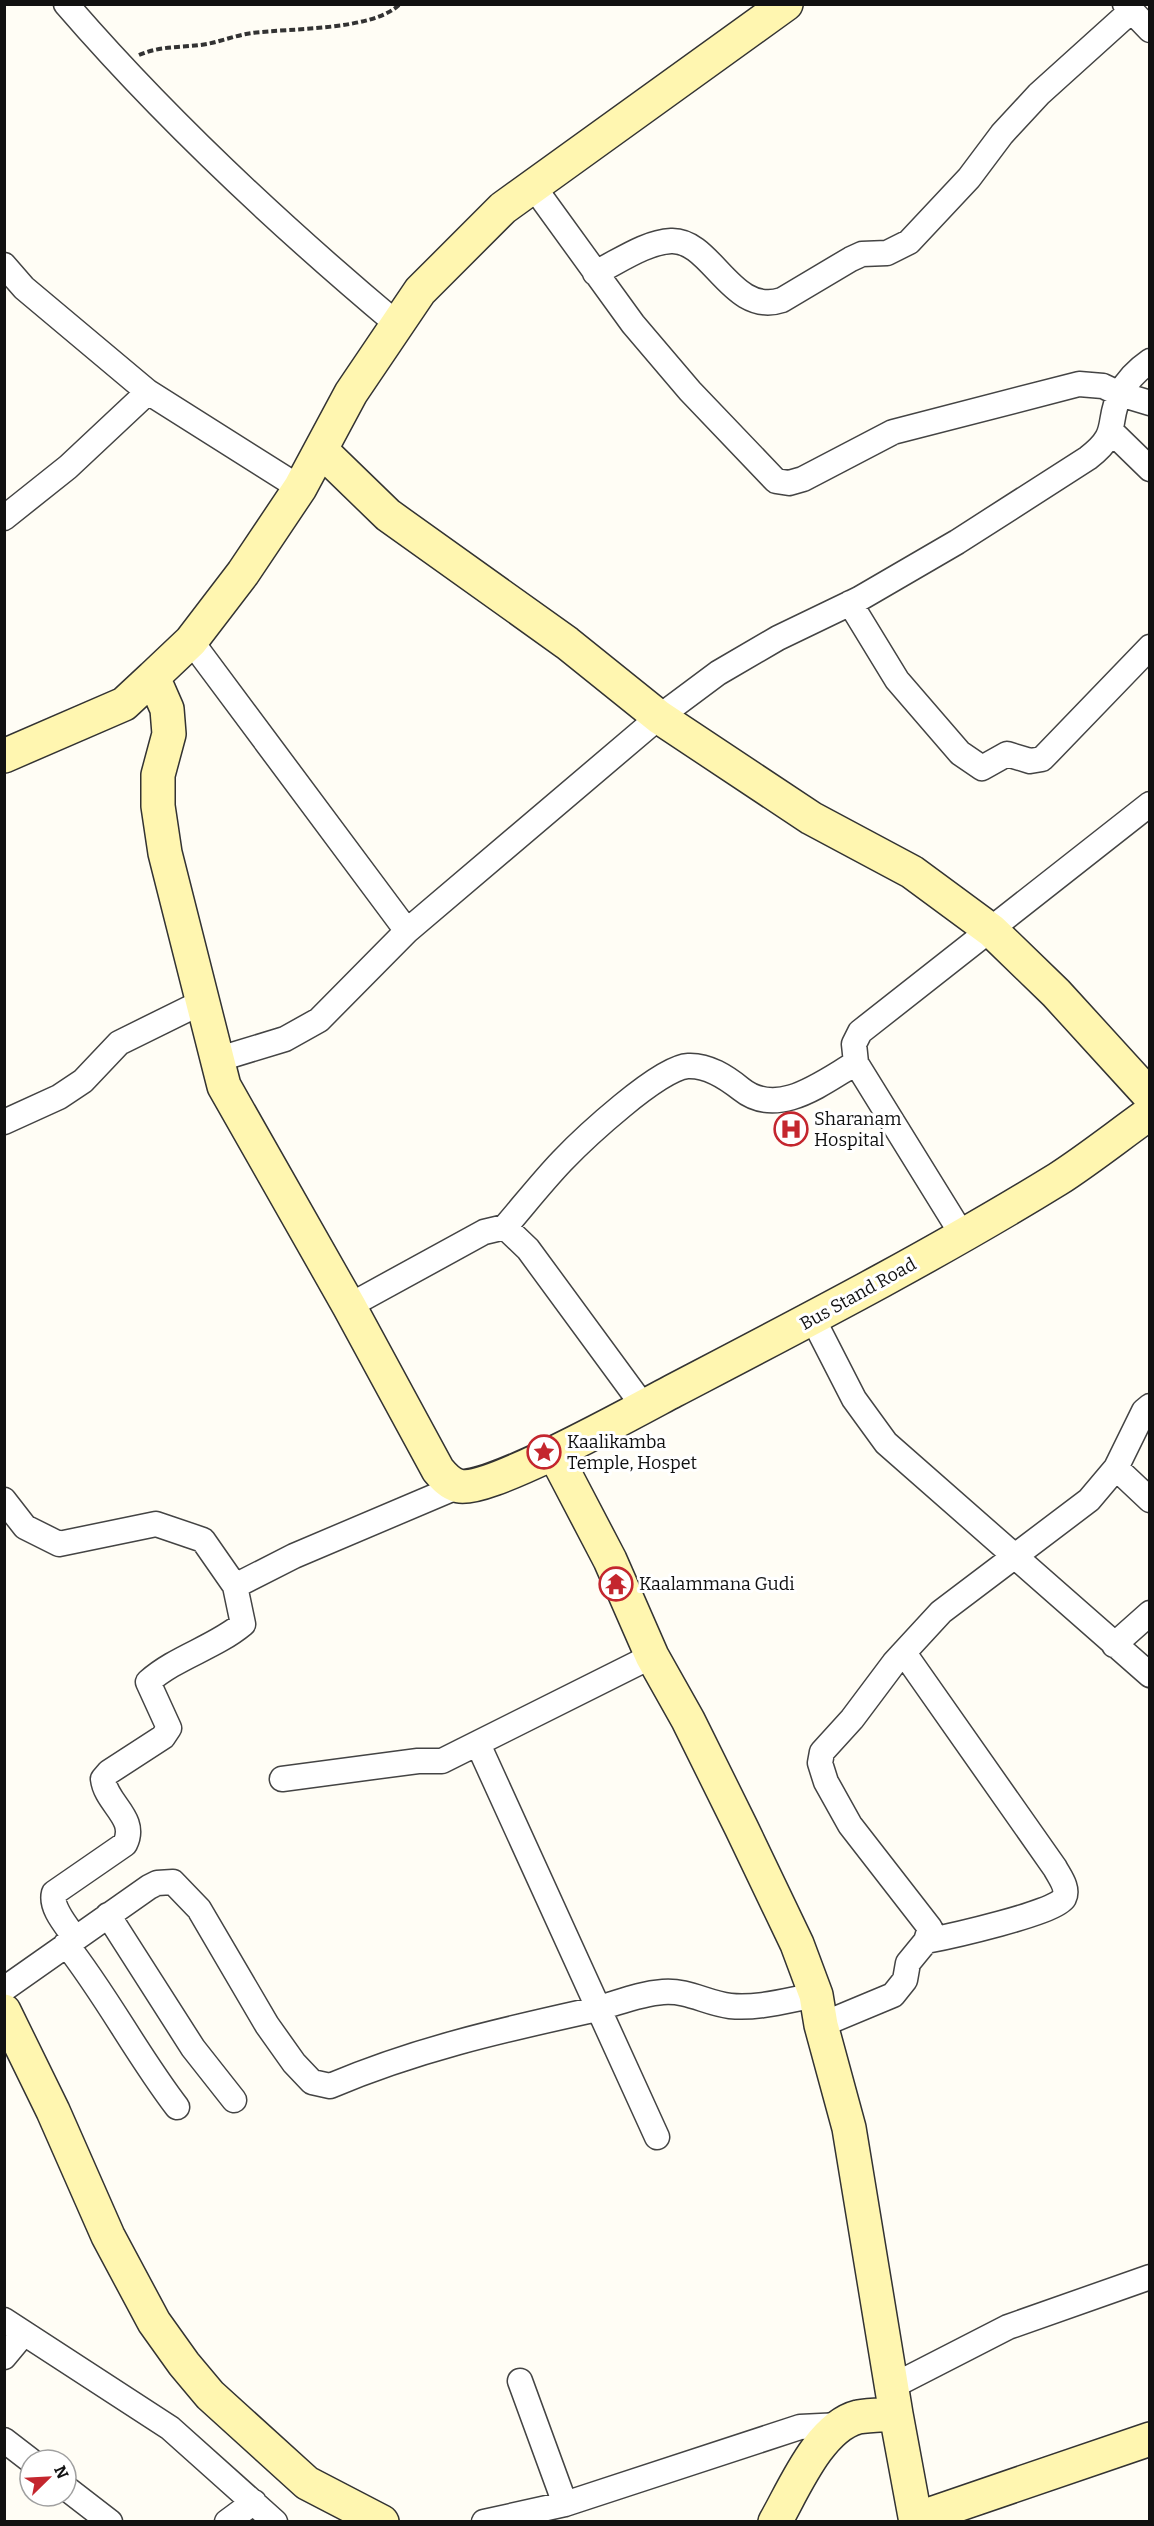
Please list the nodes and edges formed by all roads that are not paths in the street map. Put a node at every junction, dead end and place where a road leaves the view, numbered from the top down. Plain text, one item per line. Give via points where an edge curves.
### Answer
1 (66, 4) edge
2 (786, 4) edge
3 (1128, 8) edge
4 (1149, 30) edge
5 (533, 186) junction
6 (6, 270) edge
7 (595, 273) junction
8 (398, 324) junction
9 (1149, 361) edge
10 (148, 392) junction
11 (1120, 394) junction
12 (1149, 403) edge
13 (1112, 432) junction
14 (321, 450) junction
15 (1149, 468) edge
16 (300, 488) junction
17 (4, 518) edge
18 (850, 603) junction
19 (191, 641) junction
20 (1149, 647) edge
21 (153, 677) junction
22 (659, 717) junction
23 (4, 756) edge
24 (1149, 804) edge
25 (407, 931) junction
26 (992, 931) junction
27 (202, 1002) junction
28 (216, 1060) junction
29 (856, 1063) junction
30 (1149, 1096) edge
31 (1149, 1113) edge
32 (4, 1122) edge
33 (506, 1227) junction
34 (963, 1236) junction
35 (349, 1306) junction
36 (813, 1319) junction
37 (1149, 1406) edge
38 (644, 1407) junction
39 (554, 1453) junction
40 (1116, 1468) junction
41 (459, 1486) junction
42 (4, 1500) edge
43 (1149, 1500) edge
44 (15, 1532) edge
45 (1016, 1557) junction
46 (235, 1586) junction
47 (1149, 1613) edge
48 (1114, 1645) junction
49 (904, 1653) junction
50 (652, 1656) junction
51 (1149, 1675) edge
52 (478, 1744) junction
53 (282, 1779) dead end
54 (108, 1915) junction
55 (70, 1941) junction
56 (926, 1941) junction
57 (4, 1989) edge
58 (600, 2008) junction
59 (818, 2010) junction
60 (4, 2011) edge
61 (234, 2100) dead end
62 (177, 2107) dead end
63 (657, 2137) dead end
64 (1149, 2277) edge
65 (14, 2327) edge
66 (4, 2357) edge
67 (520, 2381) dead end
68 (893, 2400) junction
69 (841, 2424) junction
70 (1149, 2439) edge
71 (4, 2440) edge
72 (18, 2451) edge
73 (78, 2497) edge
74 (254, 2502) junction
75 (565, 2504) junction
76 (916, 2520) edge
77 (110, 2522) edge
78 (227, 2522) edge
79 (275, 2522) edge
80 (382, 2522) edge
81 (484, 2522) edge
82 (775, 2522) edge

1 - 8 street via 122,68 207,154 302,244
2 - 5 street
3 - 4 street
3 - 7 street via 1002,134 933,219 909,243 895,250 862,254 782,300 768,304 750,300 688,245 675,241 660,242
5 - 7 street
5 - 8 street via 503,208 420,291
6 - 10 street
7 - 11 street via 690,391 777,482 802,479 893,432 990,406 1079,384 1103,386
8 - 14 street via 351,393
9 - 11 street via 1132,374
10 - 16 street
10 - 17 street via 76,461
11 - 12 street
11 - 13 street
13 - 15 street
13 - 18 street via 1105,445 1088,458 928,559
14 - 16 street
14 - 22 street via 388,515 567,643
16 - 19 street
18 - 20 street via 897,680 960,753 982,768 1007,754 1030,761 1042,759
18 - 22 street via 718,673
19 - 21 street
19 - 25 street
21 - 23 street via 124,704
21 - 27 street via 167,709 169,734 158,776 165,854
22 - 25 street
22 - 26 street via 811,818 912,872
24 - 26 street
25 - 28 street via 319,1020 285,1039
26 - 29 street via 860,1032 854,1044
26 - 30 street via 1056,993
27 - 28 street
27 - 32 street via 119,1043 83,1081 59,1097
28 - 35 street via 239,1116
29 - 33 street via 803,1094 774,1100 755,1099 710,1070 688,1066 676,1069 654,1080 562,1161
29 - 34 street
31 - 34 street, Bus Stand Road via 1060,1177
33 - 35 street via 484,1232
33 - 38 street via 528,1249
34 - 36 street, Bus Stand Road
35 - 41 street via 438,1470
36 - 38 street, Bus Stand Road
36 - 45 street via 854,1399 886,1443
37 - 40 street
38 - 39 street, Bus Stand Road
39 - 41 street, Bus Stand Road via 476,1485
39 - 50 street via 610,1560
40 - 43 street
40 - 45 street via 1089,1500
41 - 46 street via 294,1556
42 - 44 street
44 - 46 street via 59,1544 156,1524 203,1540
45 - 48 street
45 - 49 street via 941,1612
46 - 55 street via 243,1624 158,1673 148,1683 169,1728 163,1737 103,1779 130,1833 125,1844 54,1893 52,1900
47 - 48 street
48 - 51 street
49 - 56 street via 822,1752 820,1762 826,1782 850,1825 928,1922 930,1934
49 - 56 street via 1055,1868 1065,1890 1059,1903 1041,1910
50 - 52 street
50 - 59 street via 688,1720 797,1944
52 - 53 street via 442,1761
52 - 58 street
54 - 55 street
54 - 58 street via 157,1883 173,1882 182,1889 199,1909 273,2033 305,2076 321,2086 461,2039
54 - 61 street via 193,2048
55 - 57 street
55 - 62 street
56 - 59 street via 911,1958 905,1980 893,1995
58 - 59 street via 633,1996 665,1992 687,1993 719,2004
58 - 63 street
59 - 68 street via 849,2128
60 - 80 street via 108,2236 154,2322 184,2364 210,2395 307,2483
64 - 68 street via 1008,2327
65 - 66 street
65 - 74 street via 170,2428
67 - 75 street
68 - 69 street
68 - 76 street
69 - 75 street via 800,2427
69 - 82 street via 821,2442
70 - 76 street
71 - 72 street
73 - 77 street
74 - 78 street
74 - 79 street
75 - 81 street

